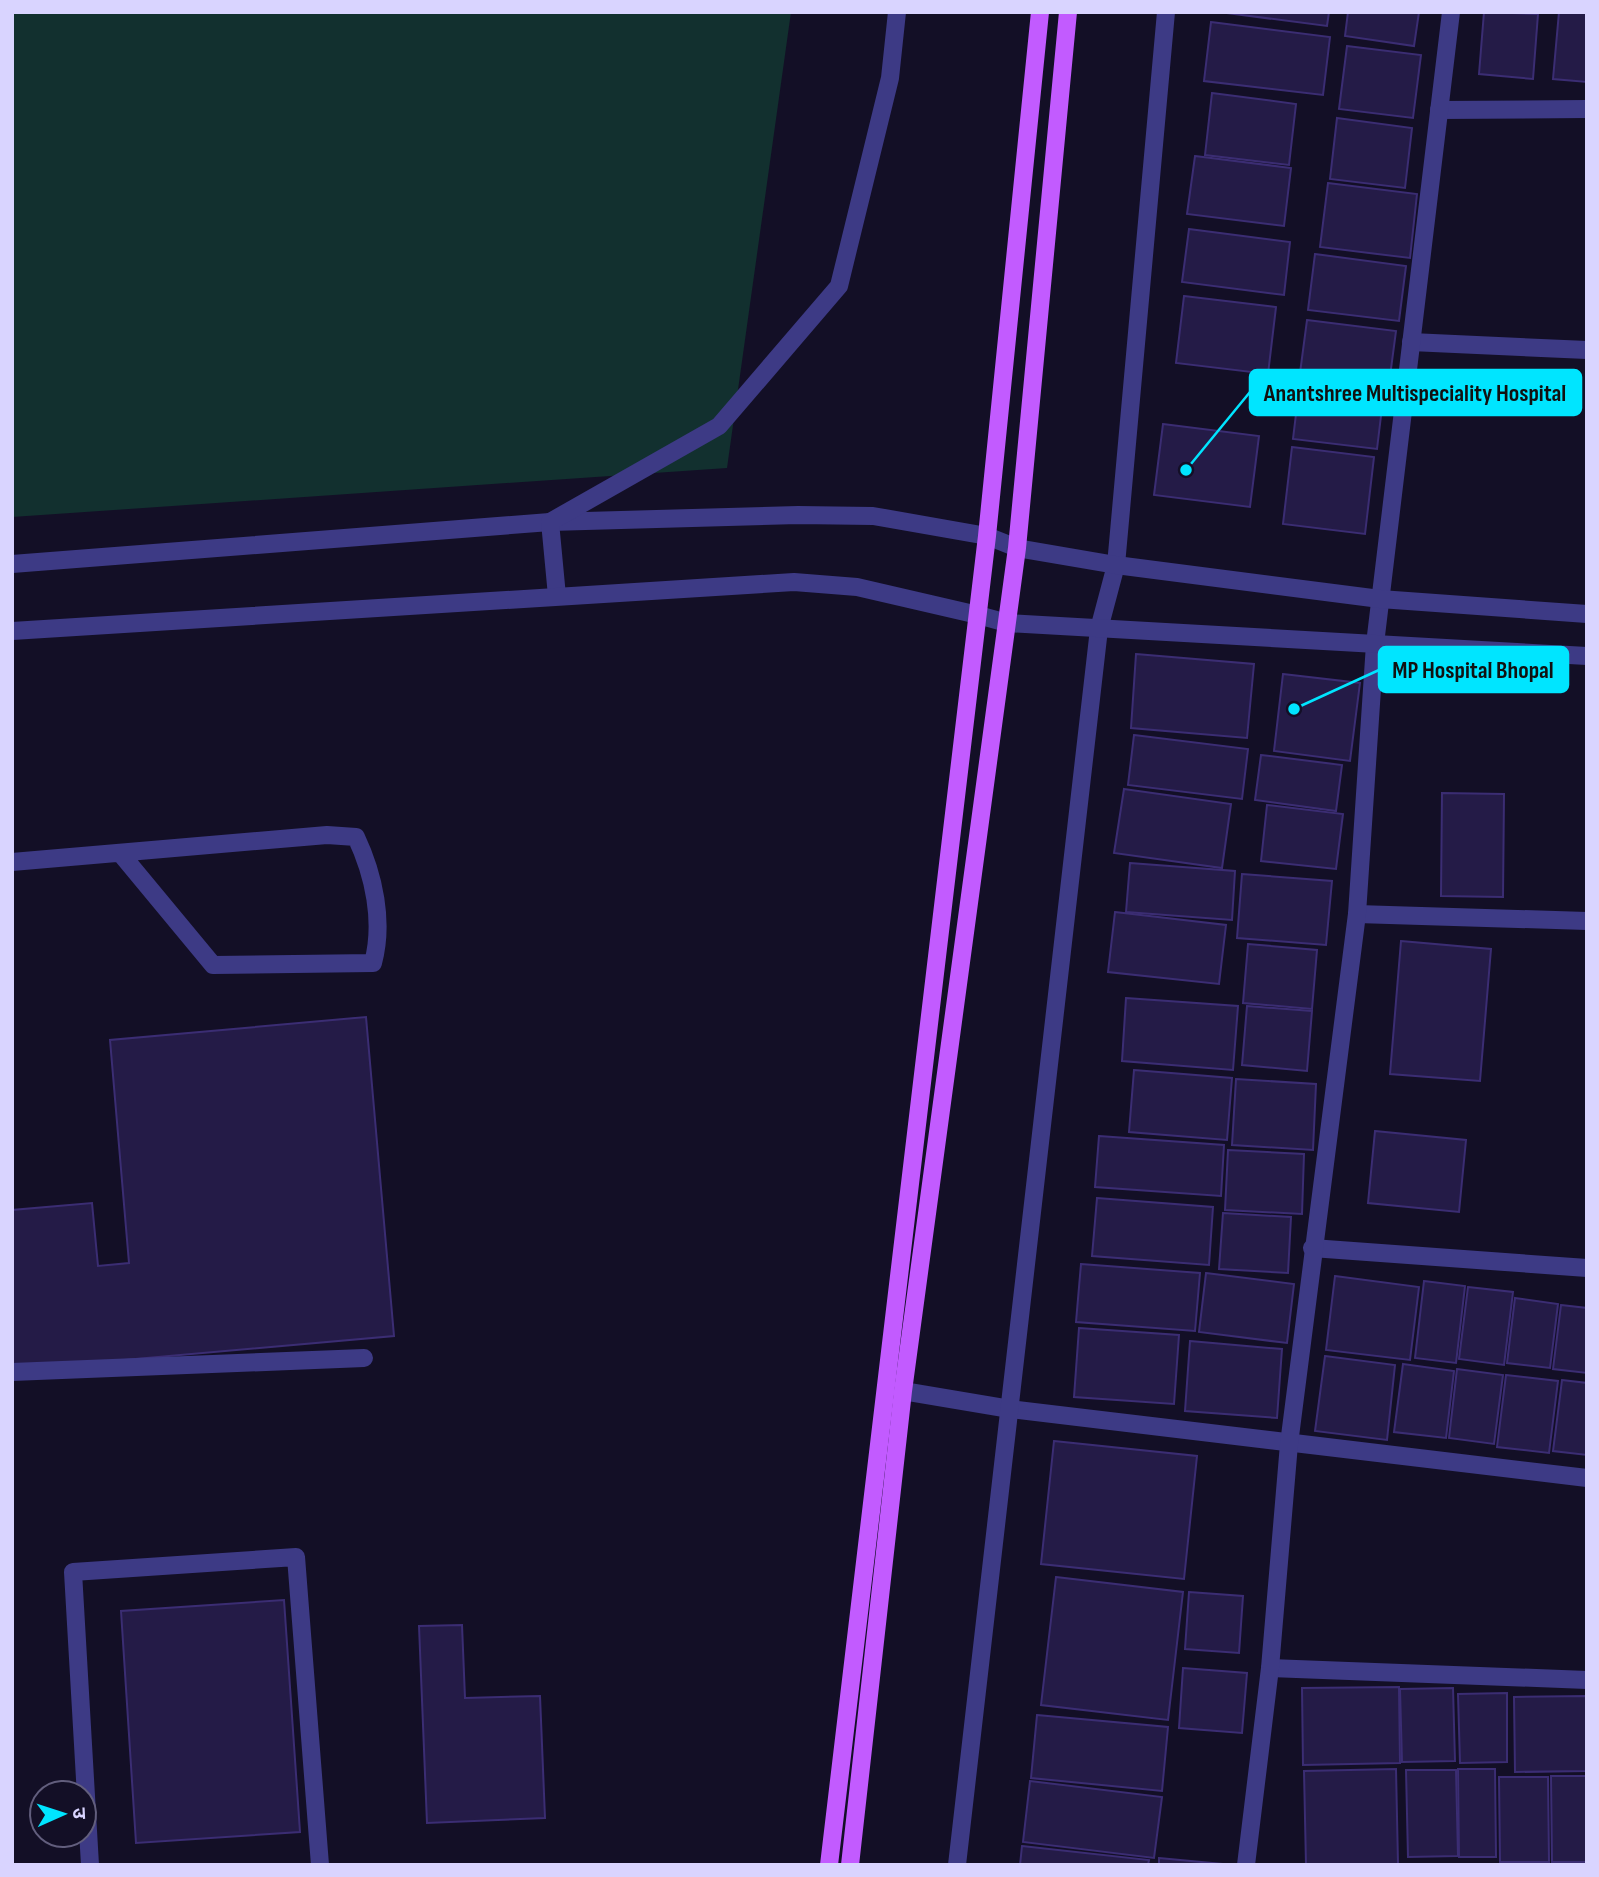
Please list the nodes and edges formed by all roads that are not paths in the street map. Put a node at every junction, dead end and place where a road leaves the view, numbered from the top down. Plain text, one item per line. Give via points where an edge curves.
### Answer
1 (897, 12) edge
2 (1040, 12) edge
3 (1068, 12) edge
4 (1166, 12) edge
5 (1451, 12) edge
6 (1587, 109) edge
7 (1439, 110) junction
8 (1411, 342) junction
9 (1587, 350) edge
10 (550, 522) junction
11 (987, 536) junction
12 (1017, 548) junction
13 (12, 564) edge
14 (1116, 565) junction
15 (557, 596) junction
16 (1380, 599) junction
17 (1587, 614) edge
18 (978, 615) junction
19 (1007, 624) junction
20 (1099, 629) junction
21 (12, 631) edge
22 (1375, 644) junction
23 (1587, 656) edge
24 (121, 855) junction
25 (12, 862) edge
26 (1357, 914) junction
27 (1587, 921) edge
28 (1312, 1248) junction
29 (1587, 1268) edge
30 (364, 1358) dead end
31 (12, 1372) edge
32 (903, 1391) junction
33 (1010, 1409) junction
34 (1289, 1444) junction
35 (1587, 1478) edge
36 (1270, 1668) junction
37 (1587, 1680) edge
38 (90, 1865) edge
39 (320, 1865) edge
40 (829, 1865) edge
41 (850, 1865) edge
42 (957, 1865) edge
43 (1246, 1865) edge

1 - 10 street via 890,78 839,286 719,426
2 - 11 main road
3 - 12 main road
4 - 14 street
5 - 7 street
6 - 7 street
7 - 8 street
8 - 9 street
8 - 16 street
10 - 11 street via 873,516
10 - 13 street
10 - 15 street
11 - 12 street
11 - 18 main road
12 - 14 street
12 - 19 main road
14 - 16 street
14 - 20 street
15 - 18 street via 794,582 857,587
15 - 21 street
16 - 17 street
16 - 22 street
18 - 19 street
18 - 40 main road
19 - 20 street
19 - 32 main road
20 - 22 street
20 - 33 street
22 - 23 street
22 - 26 street
24 - 24 street via 327,835 356,837 371,868 379,942 373,963 213,965
24 - 25 street
26 - 27 street
26 - 28 street
28 - 29 street
28 - 34 street
30 - 31 street
32 - 33 street
32 - 41 main road
33 - 34 street
33 - 42 street
34 - 35 street
34 - 36 street
36 - 37 street
36 - 43 street
38 - 39 street via 73,1572 296,1557

